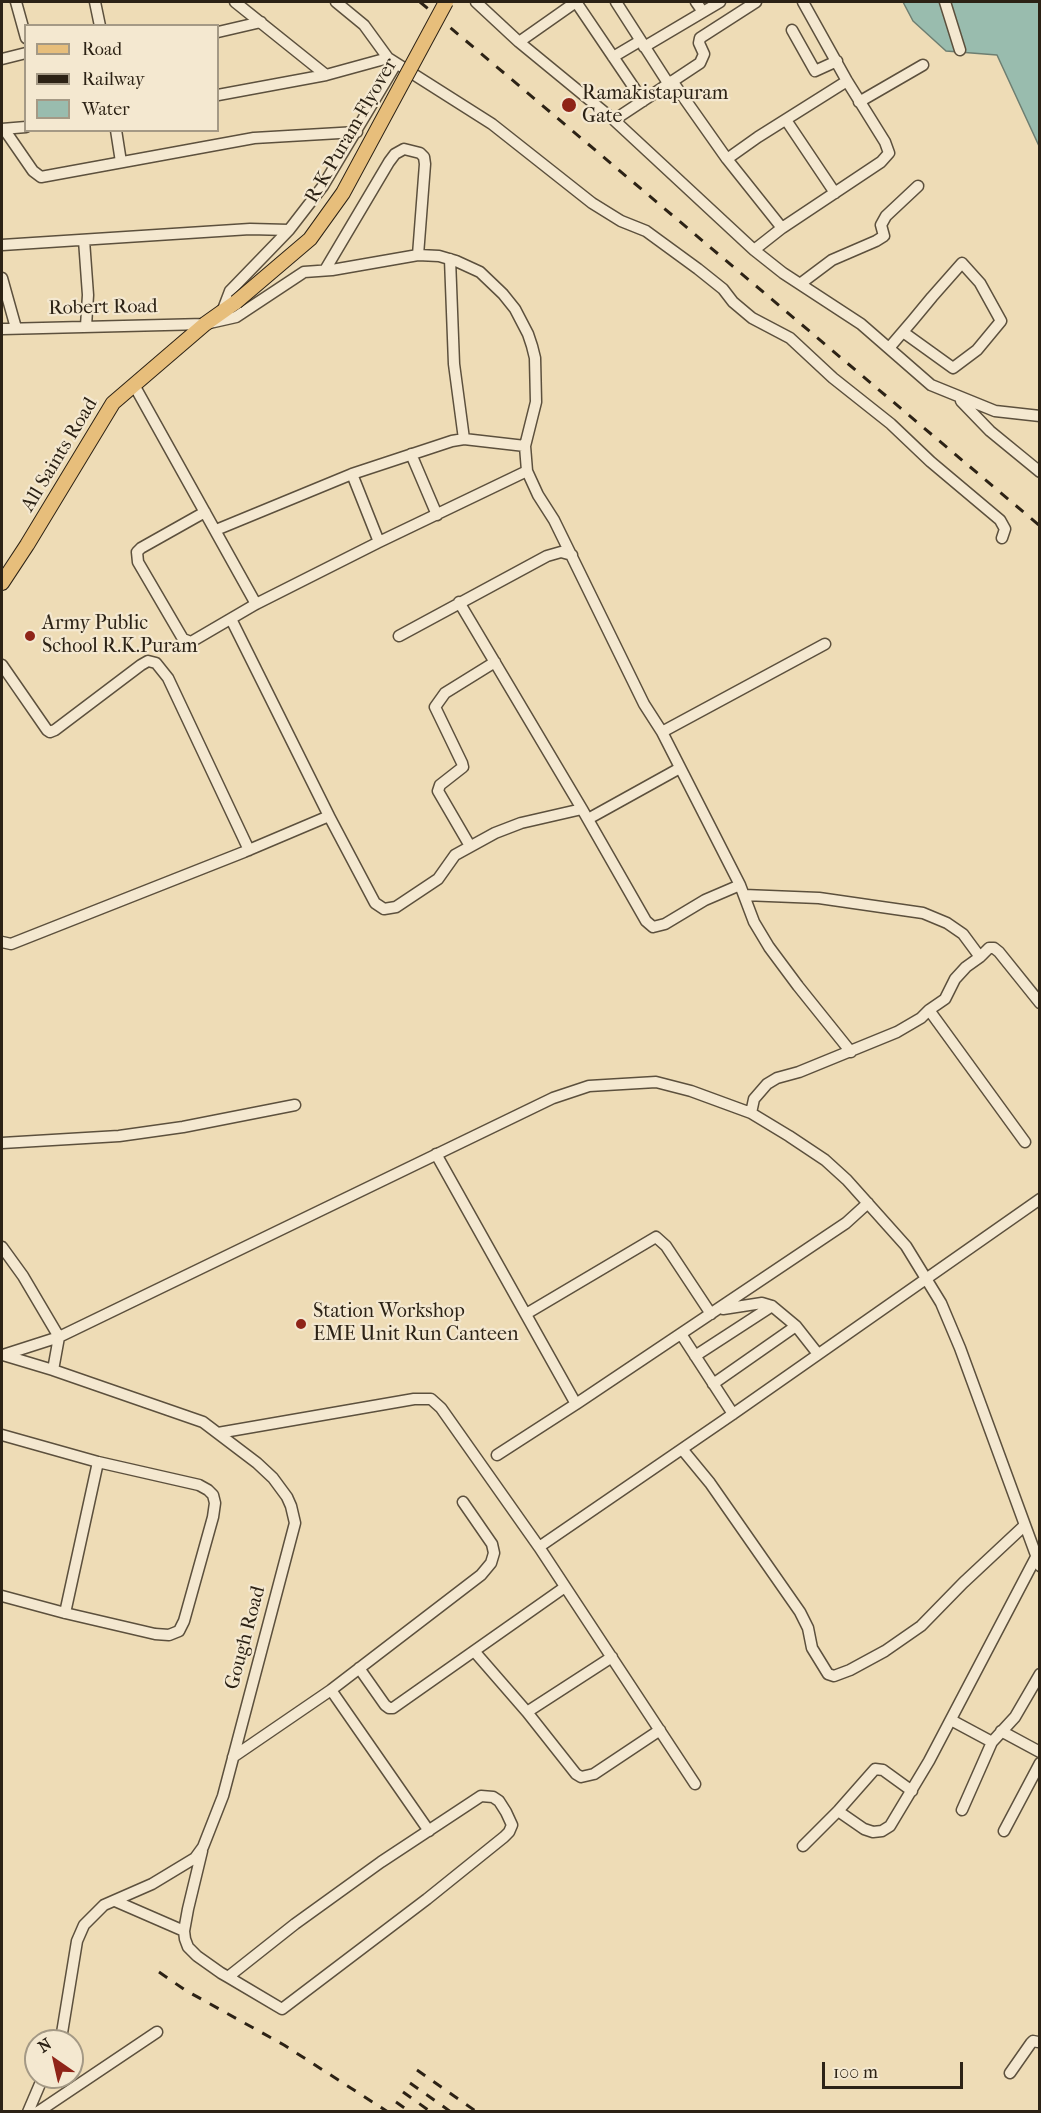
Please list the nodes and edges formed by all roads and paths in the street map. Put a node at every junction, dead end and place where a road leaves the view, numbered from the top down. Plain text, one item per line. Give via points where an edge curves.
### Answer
1 (16, 2) edge
2 (95, 2) edge
3 (235, 2) edge
4 (336, 2) edge
5 (446, 2) edge
6 (476, 2) edge
7 (616, 2) edge
8 (696, 2) edge
9 (720, 2) edge
10 (756, 2) edge
11 (803, 2) edge
12 (945, 2) edge
13 (570, 3) edge
14 (703, 12) junction
15 (261, 22) junction
16 (100, 24) edge
17 (792, 30) dead end
18 (24, 31) edge
19 (219, 32) edge
20 (519, 42) junction
21 (642, 44) junction
22 (960, 50) dead end
23 (24, 54) edge
24 (613, 57) junction
25 (2, 59) edge
26 (392, 61) junction
27 (837, 62) junction
28 (923, 64) dead end
29 (326, 75) junction
30 (847, 81) junction
31 (670, 82) junction
32 (219, 95) edge
33 (643, 101) junction
34 (859, 102) junction
35 (614, 120) junction
36 (786, 120) junction
37 (24, 126) edge
38 (3, 129) edge
39 (116, 132) edge
40 (357, 132) junction
41 (727, 159) junction
42 (121, 162) junction
43 (918, 186) dead end
44 (835, 193) junction
45 (782, 228) junction
46 (289, 230) junction
47 (84, 240) junction
48 (2, 245) edge
49 (754, 250) junction
50 (418, 255) junction
51 (450, 259) junction
52 (325, 270) junction
53 (2, 278) edge
54 (800, 284) junction
55 (221, 314) junction
56 (205, 324) junction
57 (86, 326) junction
58 (16, 327) junction
59 (2, 329) edge
60 (903, 332) junction
61 (889, 348) junction
62 (134, 385) junction
63 (959, 398) junction
64 (1040, 416) edge
65 (464, 439) junction
66 (525, 446) junction
67 (411, 454) junction
68 (527, 471) junction
69 (1040, 472) edge
70 (352, 474) junction
71 (205, 512) junction
72 (437, 515) junction
73 (216, 530) junction
74 (1002, 538) dead end
75 (379, 542) junction
76 (572, 555) junction
77 (2, 583) edge
78 (459, 602) junction
79 (256, 604) junction
80 (231, 619) junction
81 (399, 636) dead end
82 (825, 644) dead end
83 (495, 662) junction
84 (2, 665) edge
85 (662, 732) junction
86 (680, 768) junction
87 (585, 814) junction
88 (329, 816) junction
89 (470, 846) junction
90 (249, 850) junction
91 (742, 890) junction
92 (2, 942) edge
93 (980, 957) junction
94 (1040, 1003) edge
95 (929, 1010) junction
96 (851, 1052) junction
97 (295, 1105) dead end
98 (751, 1113) junction
99 (1025, 1142) dead end
100 (2, 1143) edge
101 (436, 1154) junction
102 (1040, 1199) edge
103 (868, 1203) junction
104 (2, 1247) edge
105 (926, 1279) junction
106 (772, 1306) junction
107 (714, 1312) junction
108 (526, 1314) junction
109 (796, 1326) junction
110 (681, 1334) junction
111 (58, 1336) junction
112 (818, 1354) junction
113 (2, 1355) edge
114 (694, 1356) junction
115 (53, 1370) junction
116 (712, 1384) junction
117 (576, 1404) junction
118 (733, 1414) junction
119 (218, 1433) junction
120 (2, 1435) edge
121 (682, 1449) junction
122 (497, 1455) dead end
123 (98, 1462) junction
124 (463, 1502) dead end
125 (1024, 1526) junction
126 (539, 1547) junction
127 (1038, 1562) edge
128 (565, 1587) junction
129 (2, 1596) edge
130 (65, 1613) junction
131 (474, 1651) junction
132 (612, 1657) junction
133 (359, 1668) junction
134 (1040, 1674) edge
135 (331, 1690) junction
136 (527, 1712) junction
137 (951, 1720) junction
138 (660, 1730) junction
139 (1002, 1731) junction
140 (992, 1742) junction
141 (1040, 1752) edge
142 (233, 1757) junction
143 (1040, 1763) edge
144 (695, 1784) dead end
145 (912, 1791) junction
146 (962, 1810) dead end
147 (838, 1811) junction
148 (429, 1831) junction
149 (1004, 1831) dead end
150 (804, 1846) dead end
151 (203, 1847) junction
152 (115, 1900) junction
153 (184, 1931) junction
154 (228, 1977) junction
155 (63, 2029) edge
156 (157, 2032) dead end
157 (1038, 2042) dead end
158 (1010, 2073) dead end
159 (38, 2089) edge
160 (28, 2112) edge
161 (38, 2112) edge

1 - 18 street
2 - 16 street
3 - 15 street
4 - 26 street via 364,25
5 - 55 main road, R K Puram Flyover, bridge via 337,202 310,239
6 - 20 street
7 - 21 street
8 - 14 street
9 - 14 street
10 - 31 street via 702,36 699,40 703,59
11 - 27 street
12 - 22 street
13 - 20 street
13 - 24 street
14 - 21 street
15 - 19 street
15 - 29 street
17 - 27 street via 815,71
20 - 35 street
21 - 24 street
21 - 31 street
23 - 25 street
24 - 33 street
26 - 29 street
26 - 40 street
26 - 74 street via 492,124 592,203 646,231 699,269 752,318 790,338 1000,520 1005,529
27 - 30 street
28 - 34 street
29 - 32 street
30 - 34 street
30 - 36 street
31 - 33 street
31 - 41 street
33 - 35 street
34 - 44 street via 890,153
35 - 49 street
36 - 41 street
36 - 44 street
37 - 38 street
38 - 42 street via 41,177
39 - 42 street
40 - 42 street via 254,138
40 - 46 street
41 - 45 street
43 - 54 street via 886,216 881,225 884,236 831,260
44 - 45 street
45 - 49 street
46 - 47 street
46 - 55 street via 230,291
47 - 48 street
47 - 57 street
49 - 54 street
50 - 51 street, Robert Road
50 - 52 street, Robert Road
50 - 52 street via 425,164 420,153 404,149 389,162
51 - 65 street via 454,364
51 - 66 street, Robert Road via 480,272 493,284 515,309 528,333 535,358 536,402
52 - 56 street, Robert Road via 304,272 236,317
53 - 58 street
54 - 61 street via 861,324
55 - 56 main road, All Saints Road
56 - 57 street, Robert Road
56 - 62 main road, All Saints Road
57 - 58 street, Robert Road
58 - 59 street, Robert Road
60 - 60 street via 962,263 980,283 1001,321 977,350 953,368
60 - 61 street
61 - 63 street via 931,385
62 - 71 street
62 - 77 main road, All Saints Road via 113,403
63 - 64 street via 995,411
63 - 69 street via 990,431
65 - 66 street
65 - 67 street
66 - 68 street, Robert Road
67 - 70 street
67 - 72 street
68 - 72 street
68 - 76 street
70 - 73 street
70 - 75 street
71 - 73 street
71 - 80 street via 141,548 136,557 183,639 196,640
72 - 75 street
73 - 79 street
75 - 79 street
76 - 78 street via 555,553
76 - 85 street via 644,704
78 - 81 street
78 - 83 street
79 - 80 street
80 - 88 street
82 - 85 street
83 - 87 street
83 - 89 street via 445,693 435,707 463,767 438,790
84 - 90 street via 50,732 147,661 156,663 168,678
85 - 86 street
86 - 87 street
86 - 91 street
87 - 89 street via 521,823
87 - 91 street via 653,927 705,900
88 - 89 street via 375,903 384,909 396,907 438,879 455,855
88 - 90 street
90 - 92 street via 11,944
91 - 93 street via 923,913 963,934
91 - 96 street via 769,947
93 - 94 street via 994,948
93 - 95 street via 966,967 945,999
95 - 96 street via 897,1032
95 - 99 street
96 - 98 street via 767,1084 754,1099
97 - 100 street via 119,1136
98 - 101 street via 656,1082 589,1086 553,1098
98 - 103 street via 825,1160
101 - 108 street
101 - 111 street
102 - 105 street
103 - 105 street via 906,1246
103 - 107 street via 846,1223
104 - 111 street
105 - 112 street
105 - 125 street via 960,1348
106 - 107 street via 746,1304
106 - 109 street
106 - 114 street
107 - 108 street via 656,1237
107 - 110 street
108 - 117 street
109 - 112 street
109 - 116 street
110 - 114 street
110 - 117 street
111 - 113 street
111 - 115 street
112 - 118 street
113 - 115 street, Gough Road
114 - 116 street
115 - 119 street, Gough Road via 203,1422
116 - 118 street
117 - 122 street
118 - 121 street
119 - 126 street via 414,1399 431,1400 441,1408
119 - 142 street, Gough Road via 273,1478 291,1506 295,1523
120 - 123 street
121 - 125 street via 800,1612 812,1648 828,1674 834,1676 885,1651 921,1626
121 - 126 street
123 - 130 street
123 - 130 street via 199,1485 213,1495 213,1517 178,1631 155,1634
124 - 133 street via 492,1544 491,1563 481,1575
125 - 127 street
126 - 128 street
127 - 137 street
128 - 131 street
128 - 132 street
129 - 130 street
131 - 133 street via 389,1708
131 - 136 street
132 - 136 street
132 - 138 street
133 - 135 street
134 - 139 street via 1015,1717
135 - 142 street
135 - 148 street
136 - 138 street via 581,1777 594,1774
137 - 140 street
137 - 145 street
138 - 144 street
139 - 140 street
139 - 141 street
140 - 146 street
142 - 151 street, Gough Road
143 - 149 street
145 - 147 street via 883,1770 875,1769
145 - 147 street via 890,1826 882,1831 864,1829
147 - 150 street
148 - 154 street via 295,1924
148 - 154 street via 481,1796 498,1801 512,1825 504,1837 428,1899 282,2009
151 - 152 street, Gough Road via 195,1858 152,1884
151 - 153 street
152 - 153 street
152 - 155 street, Gough Road via 93,1914 77,1941
153 - 154 street via 188,1947
156 - 161 street
157 - 158 street via 1031,2043
159 - 160 street

